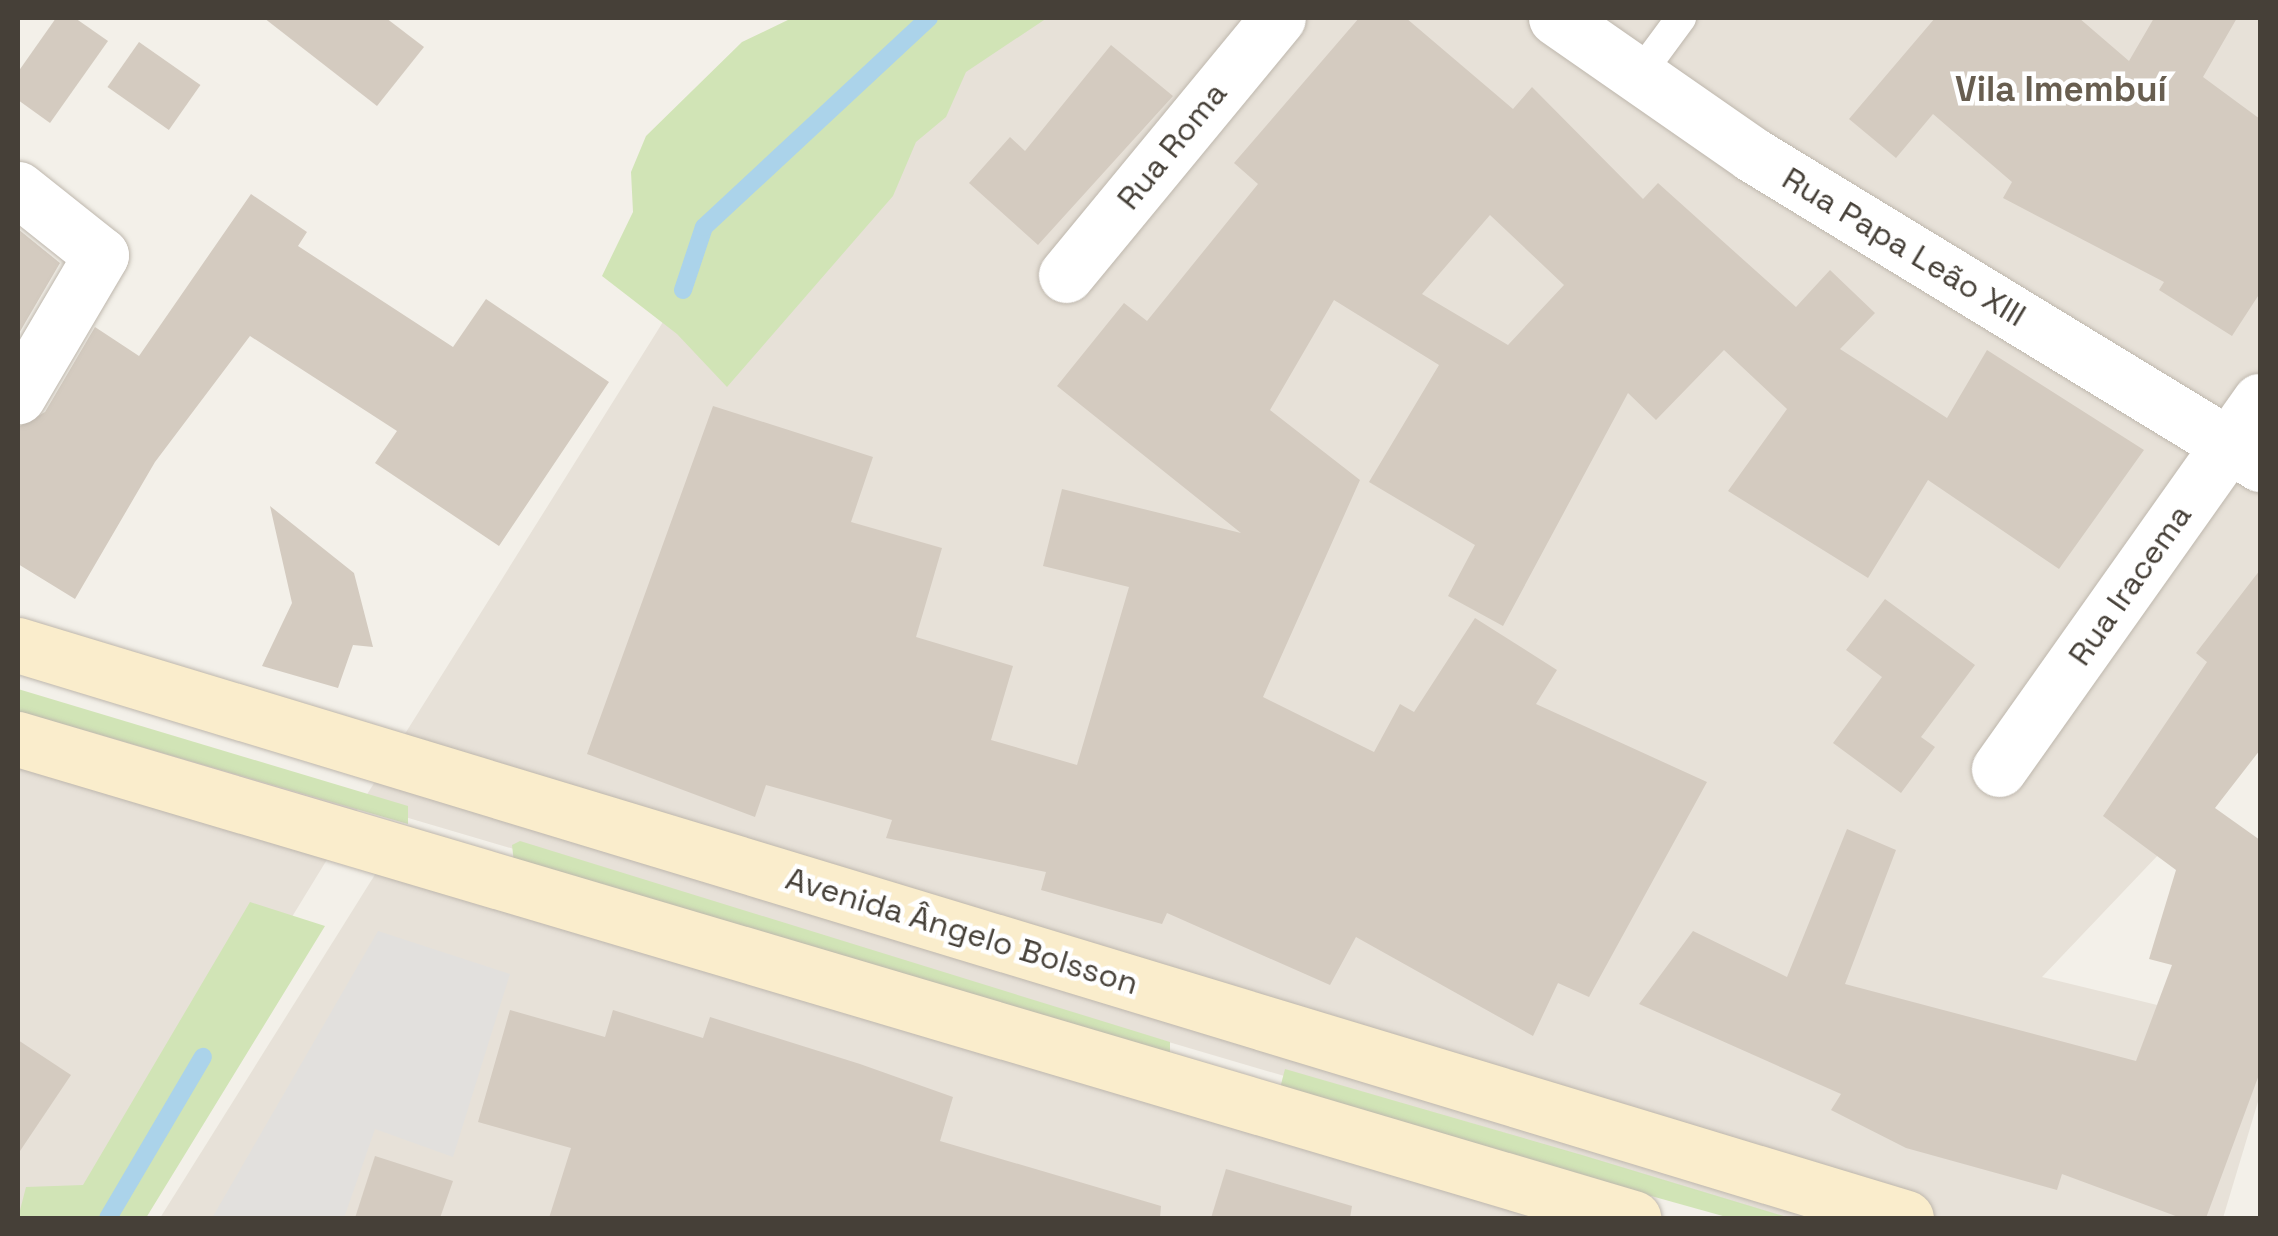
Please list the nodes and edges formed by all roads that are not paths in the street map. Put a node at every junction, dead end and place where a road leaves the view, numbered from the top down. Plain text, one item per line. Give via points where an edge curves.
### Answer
1 (1278, 18) edge
2 (1556, 18) edge
3 (1682, 18) edge
4 (1639, 76) junction
5 (18, 190) edge
6 (1066, 275) dead end
7 (18, 396) edge
8 (2260, 401) edge
9 (2245, 455) edge
10 (18, 645) edge
11 (18, 739) edge
12 (1999, 769) dead end
13 (1633, 1218) edge
14 (1906, 1218) edge

1 - 6 street, Rua Roma
2 - 4 street, Rua Papa Leão XIII
3 - 4 lane
4 - 9 street, Rua Papa Leão XIII via 1753,155
5 - 7 street via 101,256
8 - 9 street, Rua Iracema
9 - 12 street, Rua Iracema
10 - 14 main road, Avenida Ângelo Bolsson
11 - 13 main road

